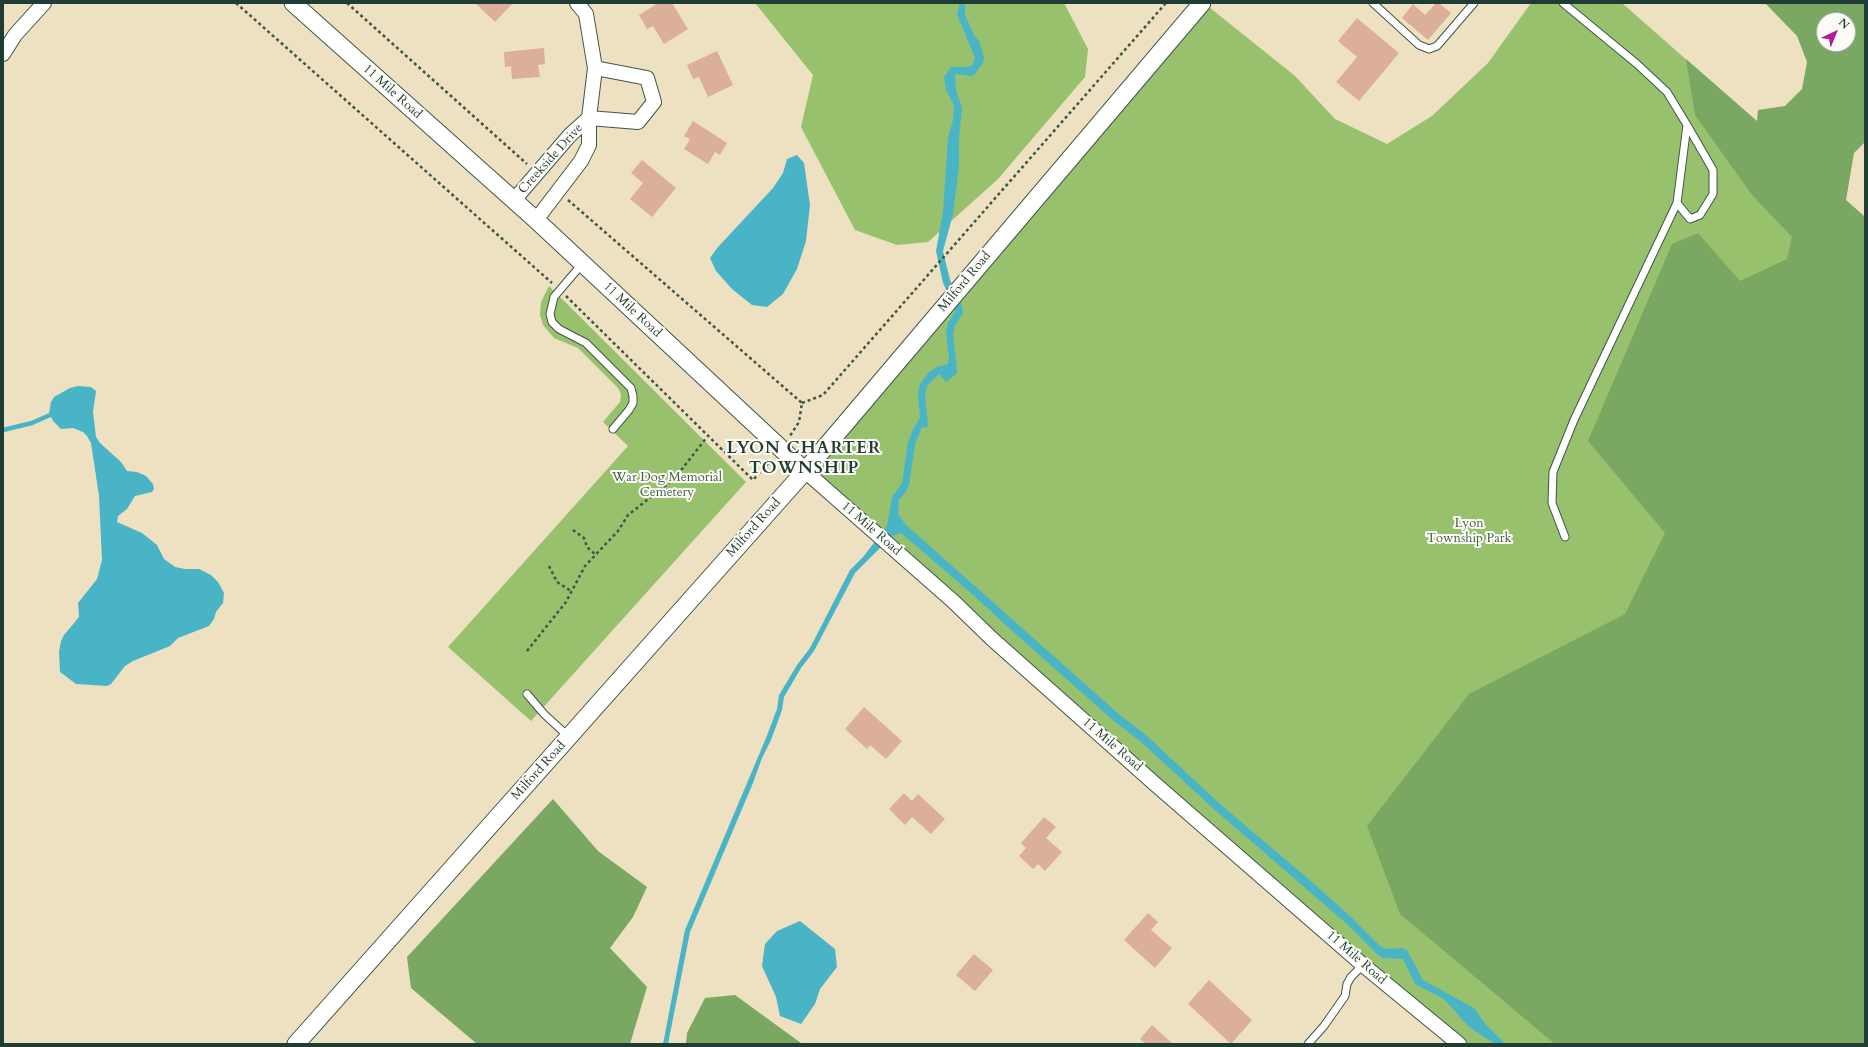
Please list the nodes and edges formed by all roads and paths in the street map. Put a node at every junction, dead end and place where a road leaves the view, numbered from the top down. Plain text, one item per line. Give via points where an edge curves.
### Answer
1 (44, 3) edge
2 (293, 3) edge
3 (577, 3) edge
4 (1166, 3) edge
5 (1202, 3) edge
6 (1373, 3) edge
7 (1474, 3) edge
8 (1563, 3) edge
9 (3, 54) edge
10 (595, 68) junction
11 (589, 118) junction
12 (1687, 125) junction
13 (514, 200) junction
14 (1677, 203) junction
15 (536, 220) junction
16 (582, 264) junction
17 (802, 404) dead end
18 (613, 429) dead end
19 (707, 437) dead end
20 (805, 471) junction
21 (573, 530) dead end
22 (1565, 536) dead end
23 (596, 555) junction
24 (549, 566) dead end
25 (571, 591) junction
26 (527, 651) dead end
27 (527, 694) dead end
28 (570, 737) junction
29 (1363, 965) junction
30 (296, 1044) edge
31 (1308, 1044) edge
32 (1458, 1044) edge

1 - 9 street
2 - 13 street, 11 Mile Road
3 - 10 street, Creekside Drive via 586,14
4 - 17 path via 823,395
5 - 20 street, Milford Road
6 - 7 lane via 1419,45 1429,49 1437,46
8 - 12 lane via 1667,92
10 - 11 street, Creekside Drive
10 - 11 street, Creekside Drive via 647,78 654,102 638,122
11 - 13 street, Creekside Drive via 570,135
11 - 15 street, Creekside Drive via 589,145 581,161
12 - 14 lane
12 - 14 lane via 1713,170 1713,194 1700,215 1690,219
13 - 15 street, 11 Mile Road
14 - 22 lane via 1574,420 1553,472 1552,503
15 - 16 street, 11 Mile Road
16 - 18 lane via 554,297 550,314 552,322 559,329 586,343 631,388 633,404
16 - 20 street, 11 Mile Road
19 - 23 path via 675,478 628,515 618,531
20 - 28 street, Milford Road
20 - 29 street, 11 Mile Road via 954,602 1034,677
21 - 23 path via 584,538 587,548
23 - 25 path via 585,566
24 - 25 path via 557,582
25 - 26 path via 566,602
27 - 28 lane via 544,714
28 - 30 street, Milford Road
29 - 31 lane via 1351,977 1345,996
29 - 32 street, 11 Mile Road

